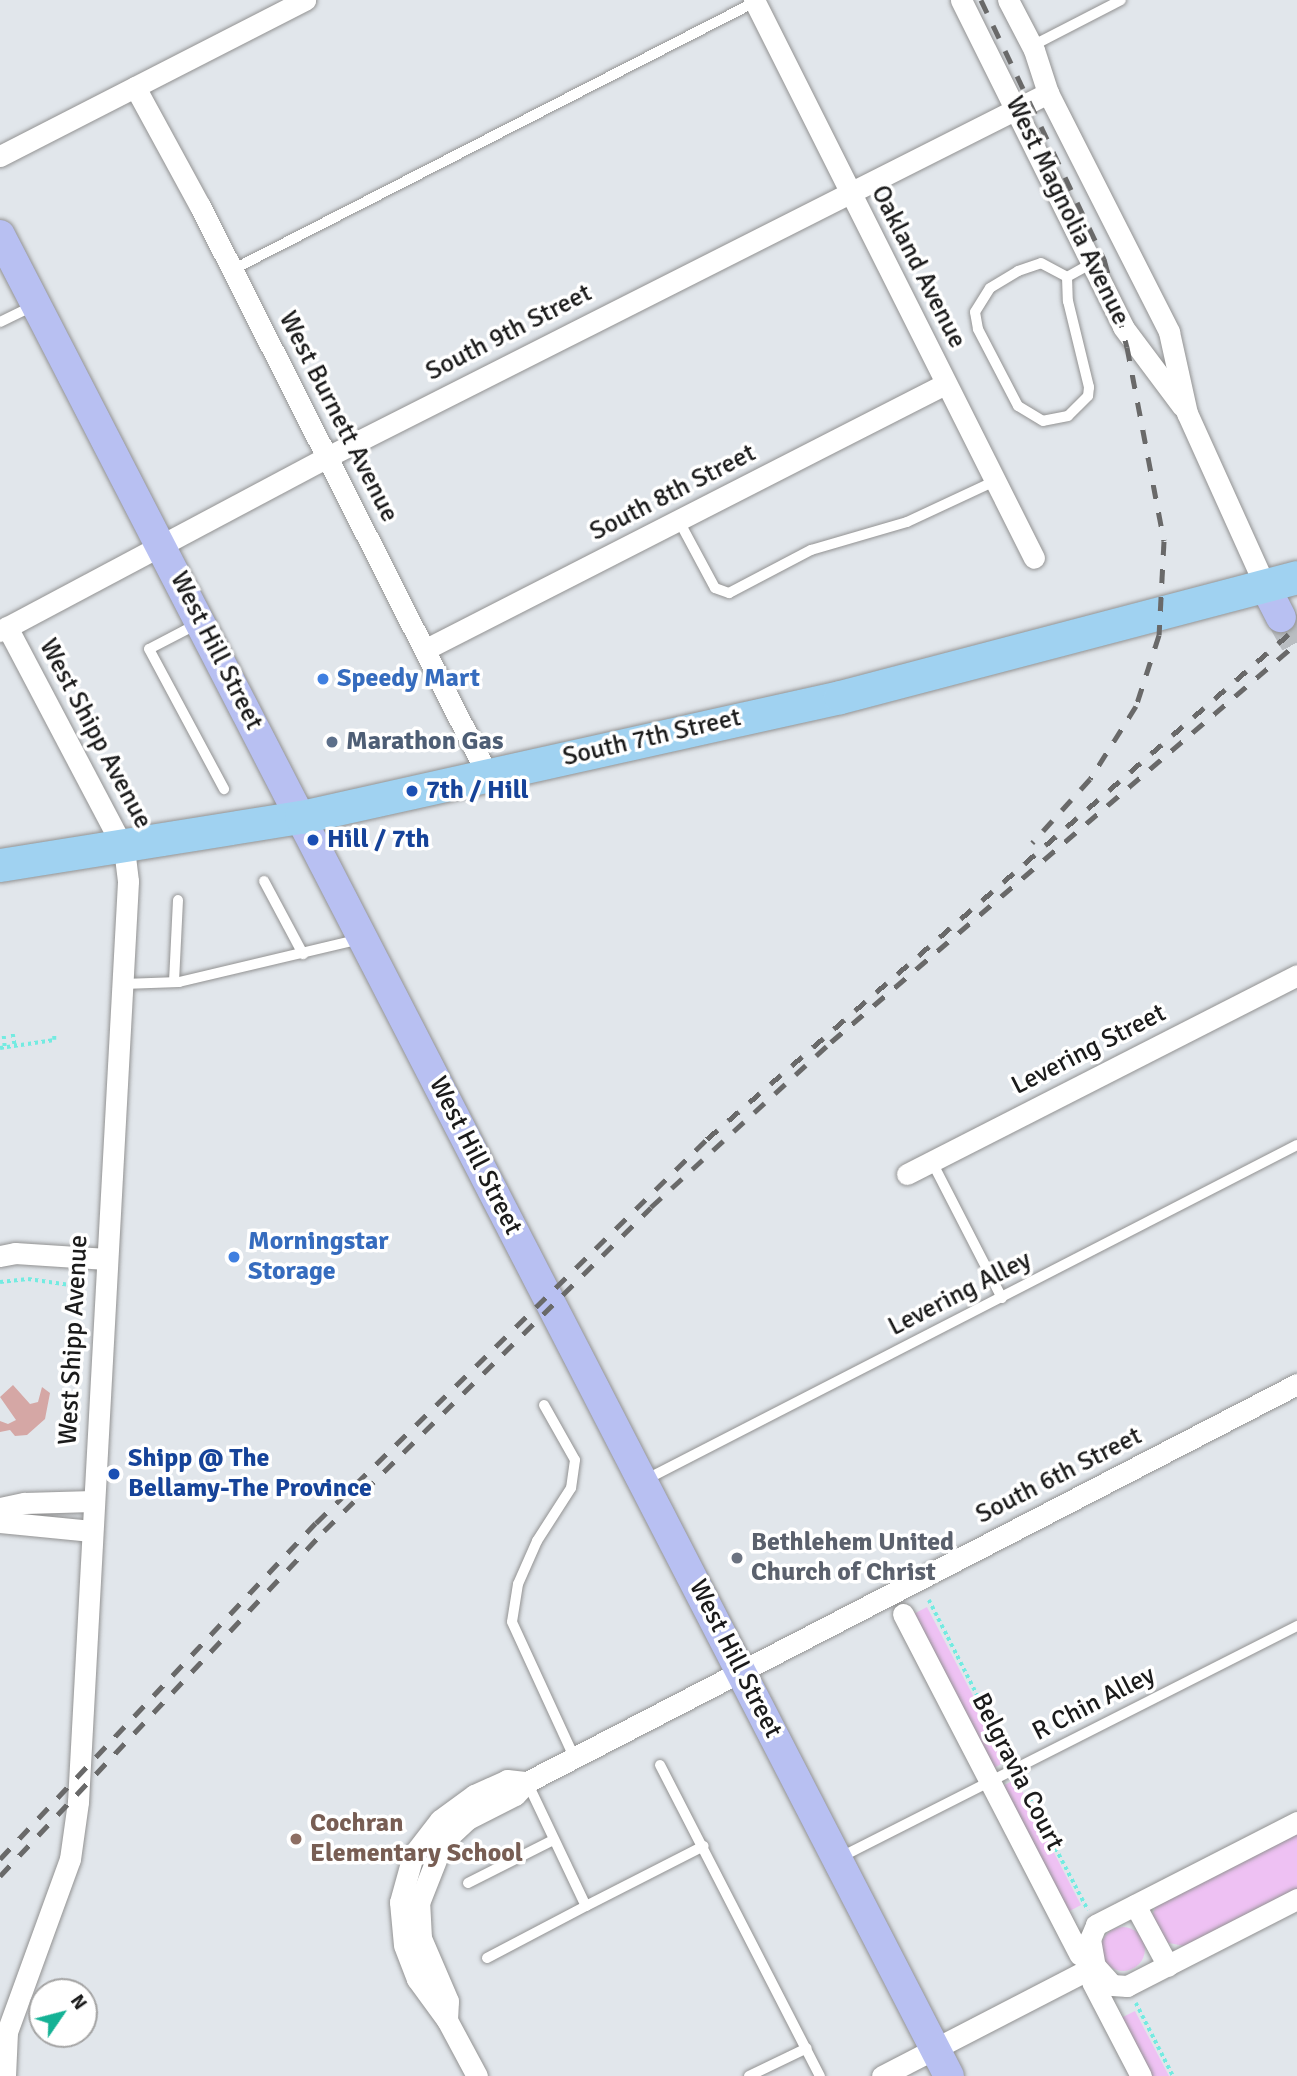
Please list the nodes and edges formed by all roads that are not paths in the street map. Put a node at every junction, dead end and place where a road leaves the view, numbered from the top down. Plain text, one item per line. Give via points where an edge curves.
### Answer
1 (305, 0) edge
2 (961, 0) edge
3 (1009, 0) edge
4 (1121, 0) edge
5 (754, 1) edge
6 (1032, 46) junction
7 (135, 87) junction
8 (1048, 93) junction
9 (1017, 108) junction
10 (0, 156) edge
11 (849, 192) junction
12 (0, 235) edge
13 (1092, 263) junction
14 (232, 271) junction
15 (1068, 277) junction
16 (35, 305) junction
17 (0, 322) edge
18 (945, 384) junction
19 (1187, 413) junction
20 (327, 457) junction
21 (995, 481) junction
22 (679, 522) junction
23 (162, 544) junction
24 (1034, 558) dead end
25 (1297, 577) edge
26 (1265, 586) junction
27 (1281, 617) tunnel mouth
28 (201, 622) junction
29 (3, 629) edge
30 (426, 649) junction
31 (487, 774) junction
32 (224, 789) dead end
33 (301, 817) junction
34 (124, 849) junction
35 (0, 865) edge
36 (264, 881) dead end
37 (178, 900) dead end
38 (363, 938) junction
39 (303, 954) junction
40 (1297, 975) edge
41 (174, 982) junction
42 (122, 984) junction
43 (1297, 1145) edge
44 (932, 1162) junction
45 (907, 1174) dead end
46 (0, 1256) edge
47 (107, 1259) junction
48 (1002, 1298) junction
49 (1297, 1384) edge
50 (544, 1405) dead end
51 (643, 1482) junction
52 (93, 1501) junction
53 (0, 1508) edge
54 (0, 1522) edge
55 (92, 1531) junction
56 (903, 1614) dead end
57 (1297, 1626) edge
58 (741, 1671) junction
59 (574, 1757) junction
60 (660, 1765) dead end
61 (527, 1782) junction
62 (991, 1782) junction
63 (1297, 1822) edge
64 (553, 1840) junction
65 (704, 1846) junction
66 (836, 1860) junction
67 (467, 1883) dead end
68 (1297, 1899) edge
69 (1135, 1905) junction
70 (586, 1906) junction
71 (487, 1958) dead end
72 (1168, 1966) junction
73 (1089, 1968) junction
74 (3, 2035) edge
75 (807, 2048) junction
76 (935, 2049) junction
77 (5, 2075) edge
78 (477, 2076) edge
79 (749, 2076) edge
80 (820, 2076) edge
81 (882, 2076) edge
82 (949, 2076) edge
83 (1141, 2076) edge

1 - 7 street
2 - 9 street, West Magnolia Avenue
3 - 6 street, West Magnolia Avenue
4 - 6 lane
5 - 11 street, Oakland Avenue
5 - 14 lane
6 - 8 street, West Magnolia Avenue
7 - 10 street
7 - 14 street, West Burnett Avenue
8 - 9 street, South 9th Street
8 - 19 street, West Magnolia Avenue via 1169,332
9 - 11 street, South 9th Street
9 - 13 street, West Magnolia Avenue
11 - 18 street, Oakland Avenue
11 - 20 street, South 9th Street
12 - 16 street, West Hill Street
13 - 15 lane
13 - 19 street, West Magnolia Avenue via 1123,327
14 - 20 street, West Burnett Avenue
15 - 15 lane via 1041,263 1018,271 990,288 975,312 978,329 1018,405 1043,421 1068,416 1088,396 1068,301
16 - 17 lane
16 - 23 street, West Hill Street
18 - 21 street, Oakland Avenue
18 - 22 street, South 8th Street
19 - 26 street, West Magnolia Avenue
20 - 23 street, South 9th Street
20 - 30 street, West Burnett Avenue
21 - 22 lane via 908,522 811,550 729,593 715,588
21 - 24 street, Oakland Avenue
22 - 30 street, South 8th Street
23 - 28 street, West Hill Street
23 - 29 street, South 9th Street
25 - 26 main road, South 7th Street
26 - 27 street, West Magnolia Avenue
26 - 31 main road, South 7th Street via 853,693
28 - 32 lane via 149,649
28 - 33 street, West Hill Street
29 - 34 street, West Shipp Avenue
30 - 31 street, West Burnett Avenue
31 - 33 main road, South 7th Street
33 - 34 main road, South 7th Street
33 - 38 street, West Hill Street
34 - 35 main road, South 7th Street
34 - 42 street, West Shipp Avenue via 128,881
36 - 39 lane
37 - 41 lane
38 - 39 lane
38 - 51 street, West Hill Street
39 - 41 lane
40 - 44 street, Levering Street
41 - 42 lane
42 - 47 street, West Shipp Avenue
43 - 48 lane, Levering Alley
44 - 45 street, Levering Street
44 - 48 lane
46 - 47 street via 15,1252
47 - 52 street, West Shipp Avenue
48 - 51 lane, Levering Alley
49 - 58 street, South 6th Street
50 - 59 lane via 575,1460 574,1469 571,1488 537,1541 518,1584 512,1622
51 - 58 street, West Hill Street
52 - 53 street
52 - 55 street, West Shipp Avenue
54 - 55 street
55 - 74 street, West Shipp Avenue via 72,1846
56 - 62 street, Belgravia Court
57 - 62 lane, R Chin Alley
58 - 59 street, South 6th Street
58 - 66 street, West Hill Street
59 - 61 street, South 6th Street
60 - 65 lane
61 - 64 lane
61 - 78 street, South 6th Street via 507,1780 452,1809 429,1830 407,1869 400,1902 404,1944 417,1979 447,2020
62 - 66 lane, R Chin Alley
62 - 73 street, Belgravia Court
63 - 69 street
64 - 67 lane
64 - 70 lane
65 - 70 lane
65 - 75 lane
66 - 76 street, West Hill Street
68 - 72 street
69 - 72 street
69 - 73 street via 1096,1925 1090,1939
70 - 71 lane
72 - 73 street via 1127,1986 1112,1985
73 - 76 street
73 - 83 street, Belgravia Court
74 - 77 street, West Shipp Avenue
75 - 79 lane
75 - 80 lane
76 - 81 street
76 - 82 street, West Hill Street

